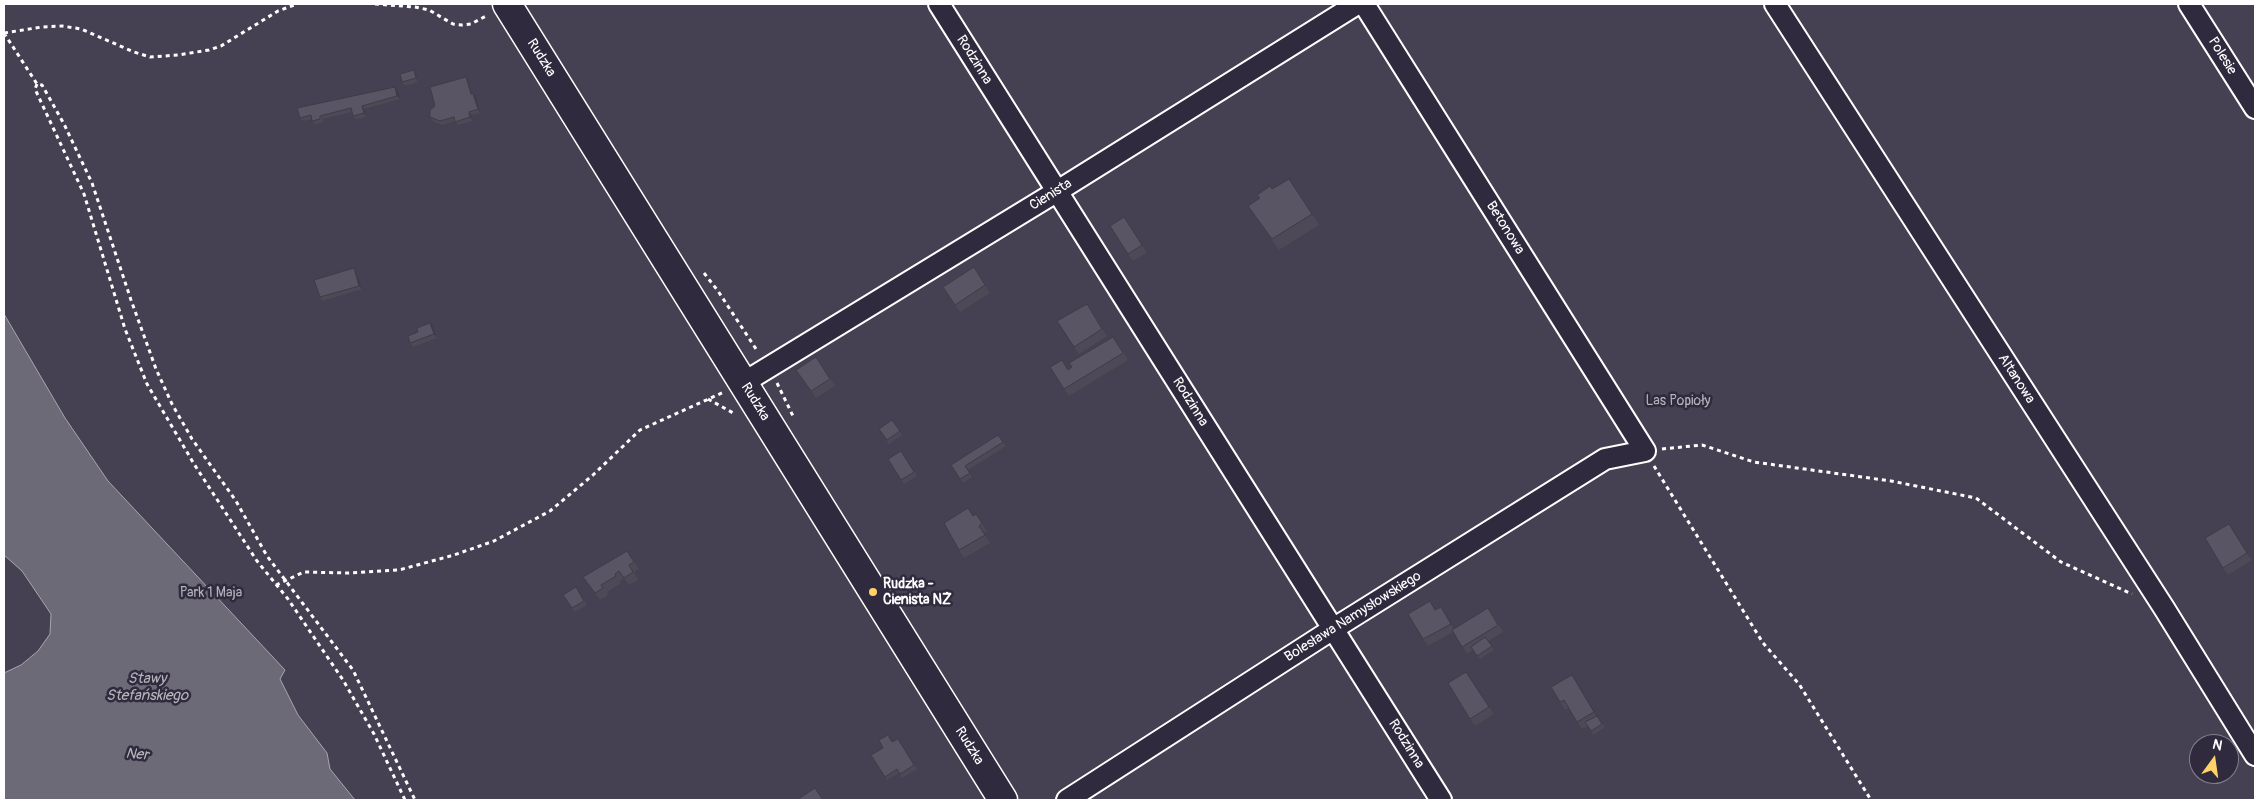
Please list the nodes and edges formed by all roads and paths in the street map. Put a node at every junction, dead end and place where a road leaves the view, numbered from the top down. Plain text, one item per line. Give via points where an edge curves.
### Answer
1 (298, 4) edge
2 (375, 4) edge
3 (939, 4) edge
4 (1357, 4) edge
5 (1364, 4) edge
6 (1775, 4) edge
7 (2189, 4) edge
8 (500, 8) edge
9 (4, 33) edge
10 (37, 84) junction
11 (2255, 108) edge
12 (1056, 192) junction
13 (744, 383) junction
14 (708, 399) junction
15 (739, 416) dead end
16 (1645, 451) junction
17 (285, 580) junction
18 (276, 585) junction
19 (2164, 608) junction
20 (1333, 629) junction
21 (2255, 755) edge
22 (405, 800) edge
23 (415, 800) edge
24 (1003, 800) edge
25 (1068, 800) edge
26 (1441, 800) edge
27 (1871, 800) edge

1 - 9 path via 278,11 221,46 178,55 150,57 81,29 62,26
2 - 8 path via 422,9 462,25 471,24
3 - 12 street, Rodzinna
4 - 12 street, Cienista
5 - 16 street, Betonowa
6 - 19 street, Altanowa
7 - 11 street, Polesie
8 - 13 street, Rudzka
9 - 10 path
10 - 17 path via 42,85 64,124 98,198 131,300 172,404 192,440 220,477
10 - 18 path via 36,89 84,194 125,329 148,384 200,472
12 - 13 street, Cienista
12 - 20 street, Rodzinna
13 - 14 path
13 - 24 street, Rudzka
14 - 15 path
14 - 17 path via 640,430 550,512 494,541 399,570 304,572
16 - 19 path via 1702,445 1754,462 1976,498 2061,562
16 - 20 street, Bolesława Namysłowskiego via 1605,459
16 - 27 path via 1763,644 1799,684
17 - 18 path
17 - 23 path via 353,670
18 - 22 path via 343,680
19 - 21 street, Altanowa
20 - 25 street, Bolesława Namysłowskiego
20 - 26 street, Rodzinna

